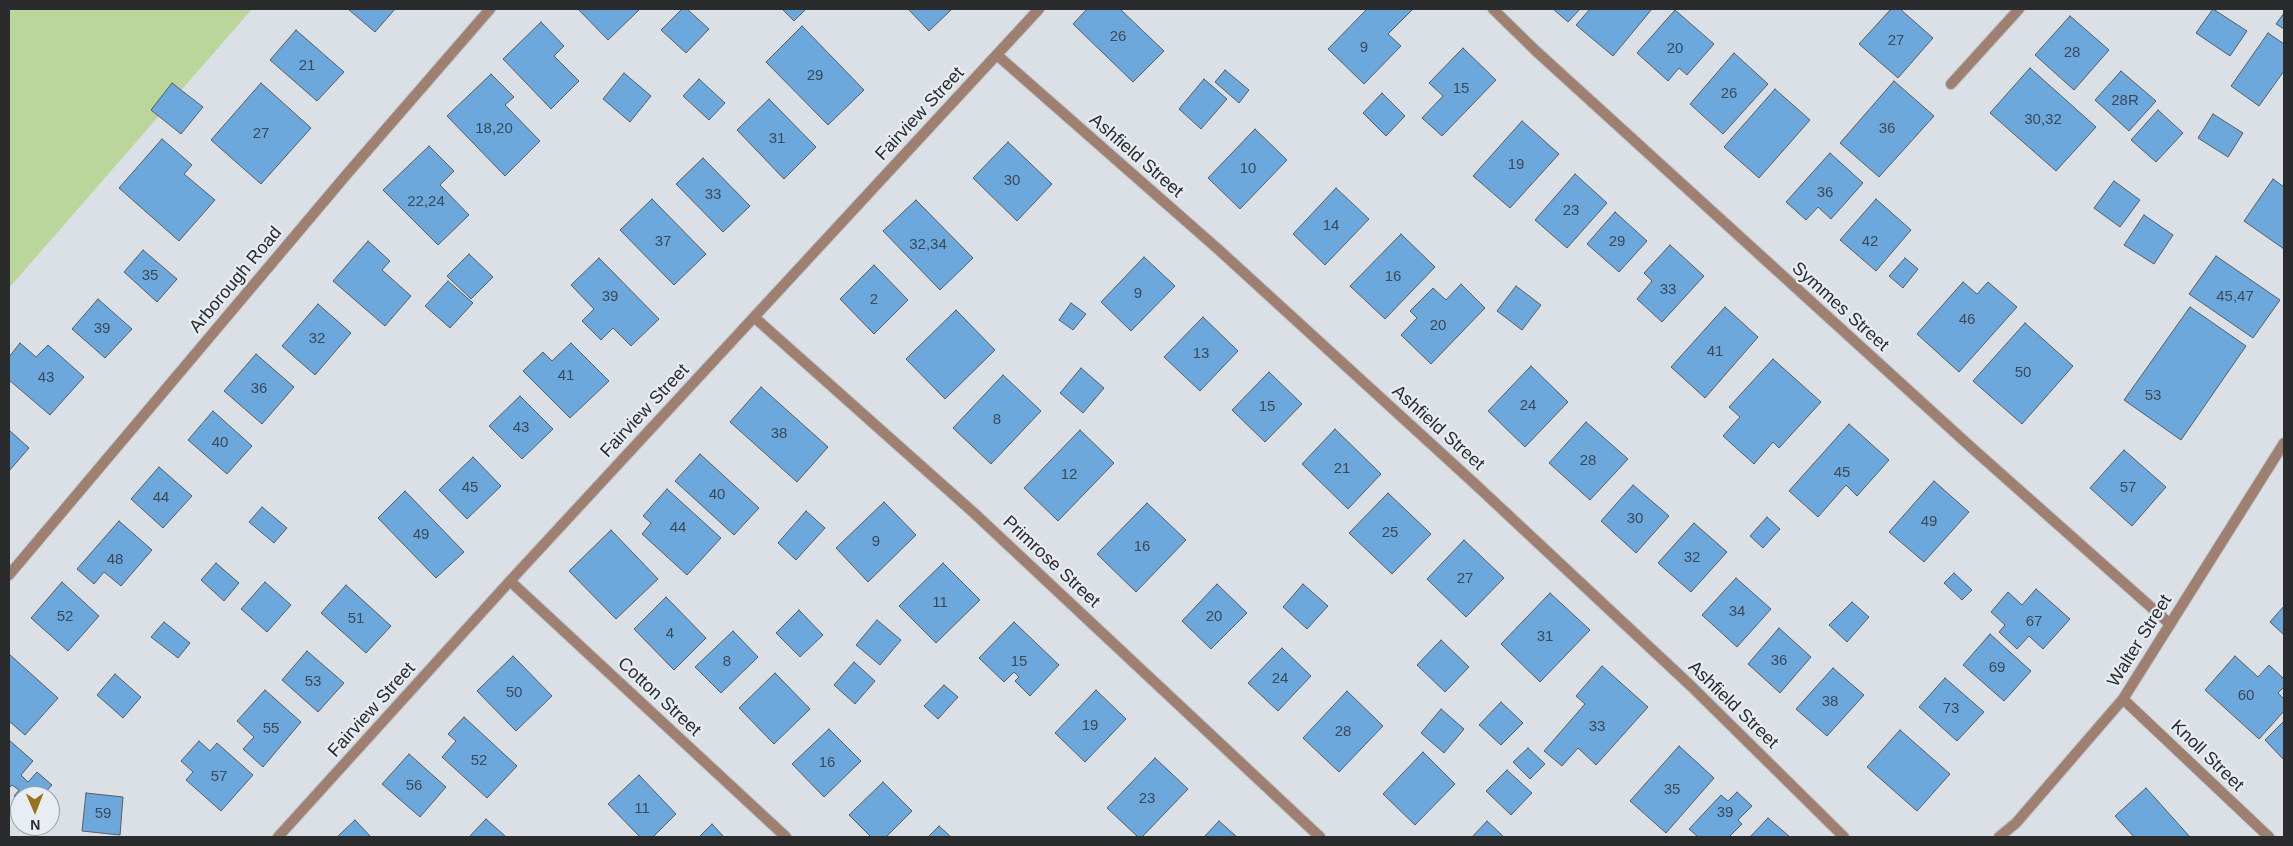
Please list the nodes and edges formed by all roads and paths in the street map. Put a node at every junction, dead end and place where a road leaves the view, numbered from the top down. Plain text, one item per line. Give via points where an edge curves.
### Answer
1 (490, 9) edge
2 (1039, 9) edge
3 (1493, 9) edge
4 (2019, 9) edge
5 (997, 55) junction
6 (1951, 84) dead end
7 (754, 317) junction
8 (2284, 443) edge
9 (9, 574) edge
10 (510, 581) junction
11 (2170, 624) junction
12 (2123, 699) junction
13 (278, 837) edge
14 (786, 837) edge
15 (1320, 837) edge
16 (1844, 837) edge
17 (1999, 837) edge
18 (2269, 837) edge

1 - 9 street, Arborough Road
2 - 5 street, Fairview Street
3 - 11 street, Symmes Street via 1966,443
4 - 6 street
5 - 7 street, Fairview Street
5 - 16 street, Ashfield Street via 1219,250 1475,484 1691,686
7 - 10 street, Fairview Street
7 - 15 street, Primrose Street via 974,513
8 - 11 street, Walter Street
10 - 13 street, Fairview Street
10 - 14 street, Cotton Street
11 - 12 street, Walter Street
12 - 17 street, Walter Street via 2016,823
12 - 18 street, Knoll Street

